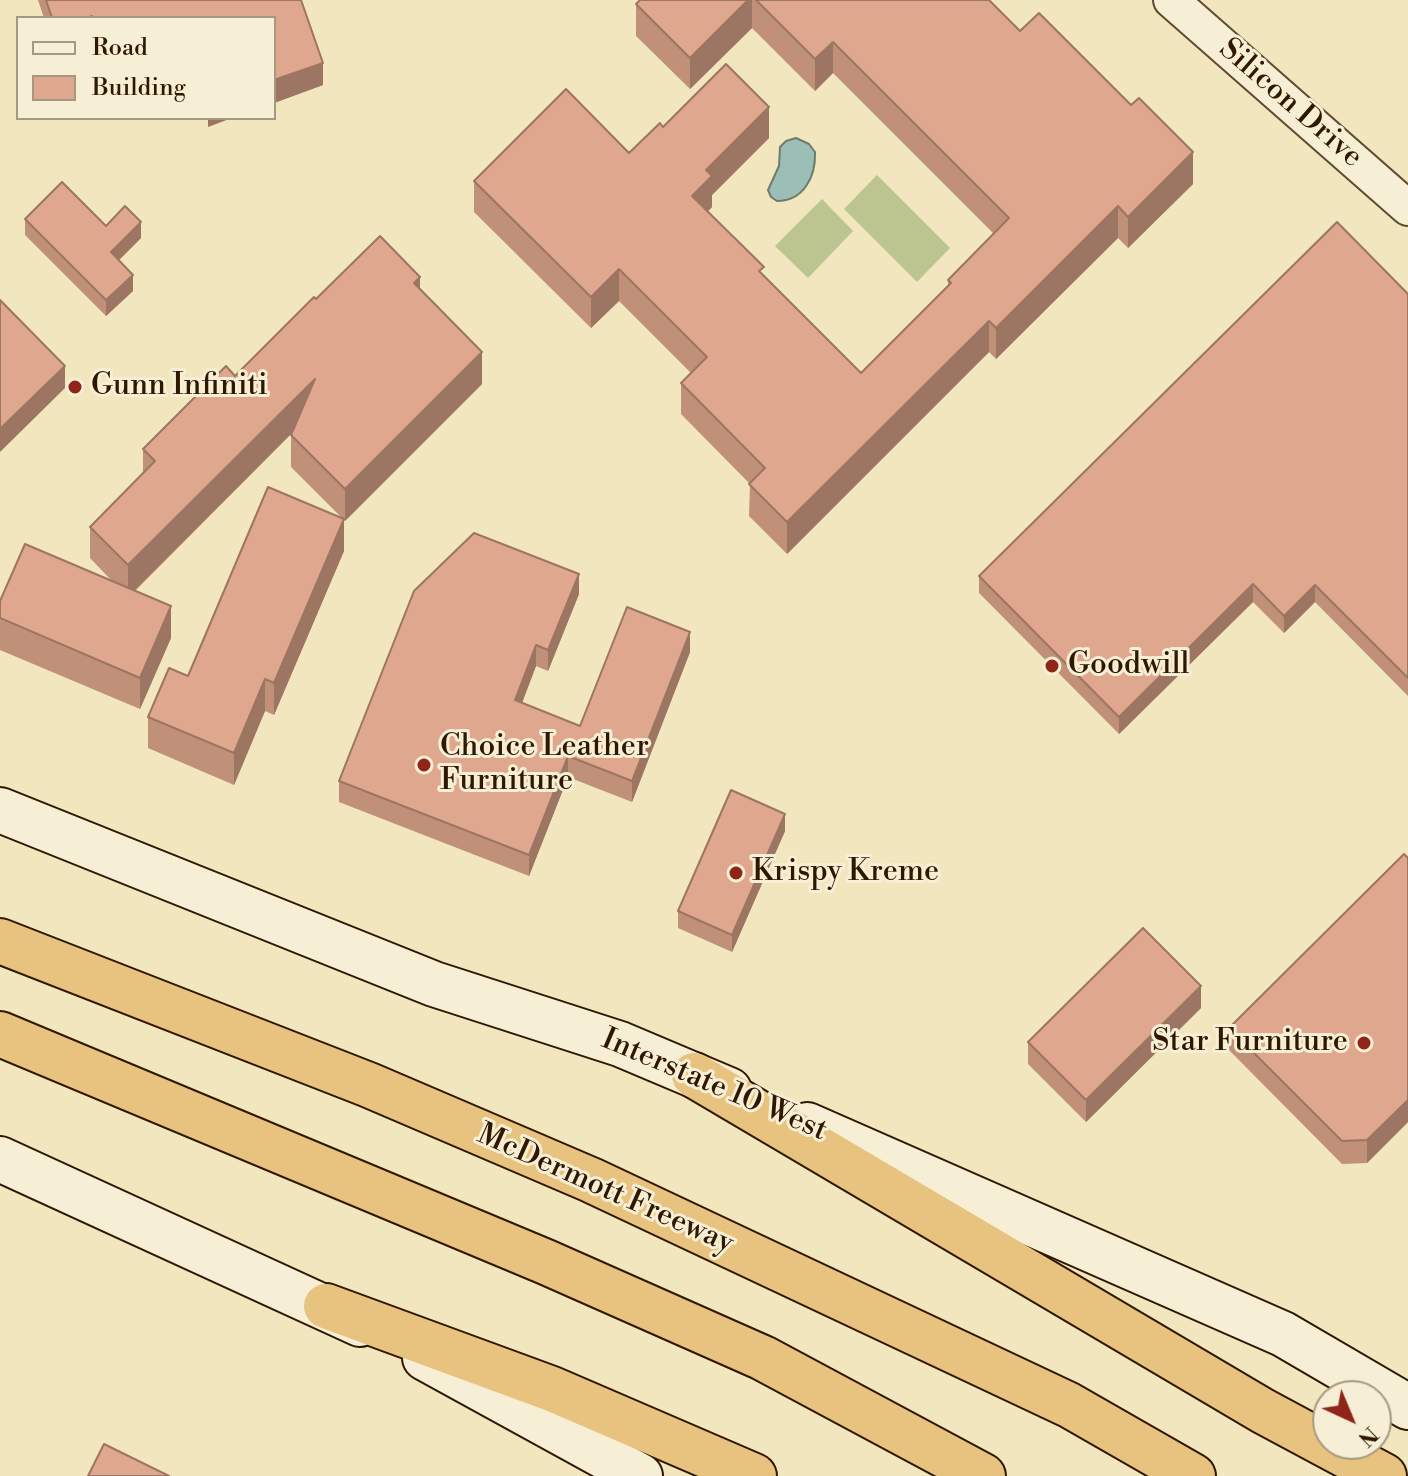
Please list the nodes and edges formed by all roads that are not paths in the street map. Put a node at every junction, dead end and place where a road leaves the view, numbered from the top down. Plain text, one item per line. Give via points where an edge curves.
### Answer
1 (1171, 0) edge
2 (1408, 208) edge
3 (0, 810) edge
4 (0, 941) edge
5 (0, 1034) edge
6 (694, 1075) junction
7 (0, 1159) edge
8 (326, 1306) junction
9 (1408, 1407) edge
10 (640, 1476) edge
11 (754, 1476) edge
12 (983, 1476) edge
13 (1193, 1476) edge
14 (1384, 1476) edge

1 - 2 street, Silicon Drive
3 - 6 main road, Interstate 10 West via 434,984 620,1044
4 - 13 highway, McDermott Freeway via 369,1085 591,1180 1069,1405
5 - 12 highway via 763,1358
6 - 9 main road, Interstate 10 West via 1283,1334
6 - 14 highway via 1263,1411
7 - 8 main road
8 - 10 main road
8 - 11 highway via 552,1389

